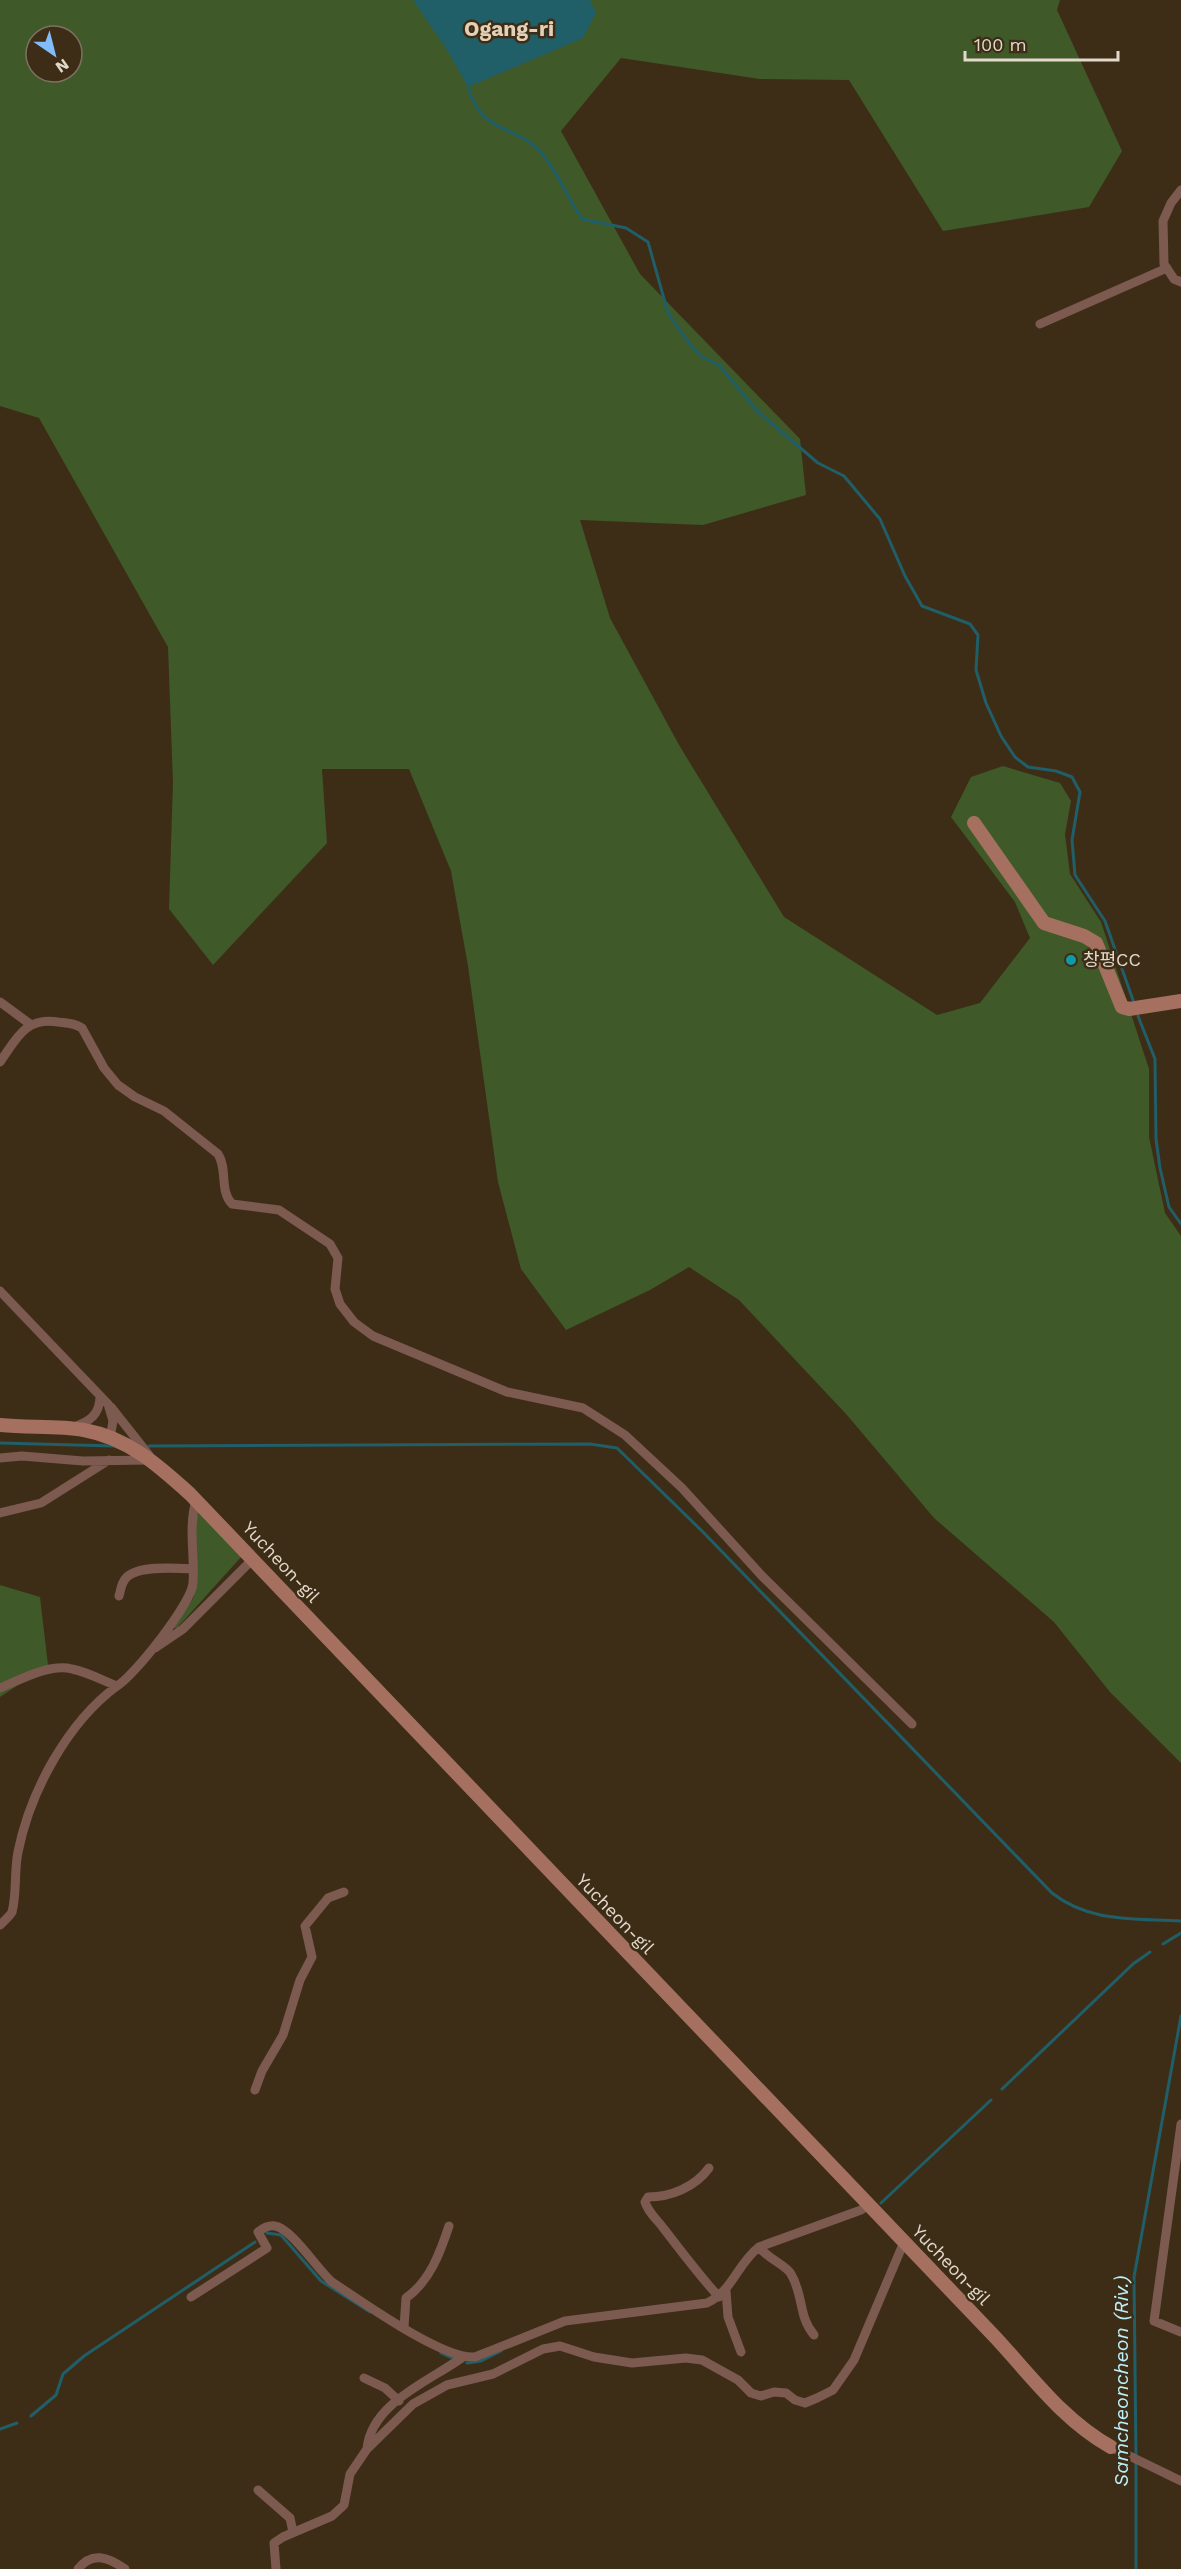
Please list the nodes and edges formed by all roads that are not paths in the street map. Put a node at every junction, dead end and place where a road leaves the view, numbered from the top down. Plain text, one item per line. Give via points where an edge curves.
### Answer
1 (1181, 190) edge
2 (1167, 268) junction
3 (1181, 282) edge
4 (1040, 324) dead end
5 (974, 823) dead end
6 (1181, 1001) edge
7 (0, 1002) edge
8 (30, 1024) junction
9 (0, 1062) edge
10 (0, 1291) edge
11 (100, 1396) junction
12 (108, 1404) junction
13 (0, 1425) edge
14 (68, 1428) junction
15 (110, 1438) junction
16 (0, 1458) edge
17 (112, 1459) junction
18 (152, 1461) junction
19 (196, 1500) junction
20 (0, 1513) edge
21 (253, 1559) junction
22 (193, 1569) junction
23 (119, 1596) dead end
24 (148, 1653) junction
25 (117, 1686) junction
26 (0, 1688) edge
27 (912, 1724) dead end
28 (344, 1892) dead end
29 (0, 1925) edge
30 (255, 2090) dead end
31 (1181, 2124) edge
32 (710, 2168) dead end
33 (868, 2205) junction
34 (449, 2226) dead end
35 (904, 2241) junction
36 (759, 2247) junction
37 (722, 2294) junction
38 (191, 2297) dead end
39 (404, 2327) junction
40 (1181, 2331) edge
41 (814, 2335) dead end
42 (741, 2352) dead end
43 (463, 2357) junction
44 (364, 2378) dead end
45 (399, 2401) junction
46 (1111, 2447) joint
47 (367, 2449) junction
48 (1181, 2481) edge
49 (258, 2490) dead end
50 (293, 2532) junction
51 (78, 2569) edge
52 (125, 2569) edge
53 (276, 2569) edge

1 - 2 street via 1163,221
2 - 3 street
2 - 4 street
5 - 6 street via 1044,923 1096,943 1122,1007
7 - 8 street
8 - 9 street
8 - 27 street via 52,1021 82,1028 118,1085 164,1111 218,1154 225,1194 232,1204 279,1210 330,1244 338,1258 337,1296 363,1330 507,1392 583,1408 625,1435 682,1488 762,1576
10 - 11 street
11 - 12 street
11 - 14 street via 93,1417
12 - 15 street via 113,1422
12 - 18 street
13 - 14 street, Yucheon-gil
14 - 15 street, Yucheon-gil
15 - 18 street, Yucheon-gil
16 - 17 street
17 - 18 street
17 - 20 street via 41,1503
18 - 19 street, Yucheon-gil
19 - 21 street, Yucheon-gil
19 - 22 street via 191,1521
21 - 24 street via 183,1629
21 - 33 street, Yucheon-gil
22 - 23 street via 153,1568 130,1574
22 - 24 street via 188,1600
24 - 25 street
25 - 26 street via 70,1668 40,1672
25 - 29 street via 102,1696 55,1759 25,1823 12,1912
28 - 30 street via 328,1898 305,1926 312,1957 300,1980 283,2035
31 - 40 street via 1154,2321
32 - 37 street via 692,2186 662,2197 648,2197 645,2202 650,2215 689,2264
33 - 35 street, Yucheon-gil
33 - 36 street
34 - 39 street via 432,2268 417,2290 406,2298
35 - 46 street, Yucheon-gil via 1064,2413 1085,2433
35 - 47 street via 844,2377 832,2390 805,2403 786,2393 751,2393 738,2380 702,2360 632,2363 560,2346 543,2349 493,2374 447,2385 402,2413
36 - 37 street
36 - 41 street via 767,2258 789,2270 800,2289 804,2324
37 - 42 street
37 - 43 street via 685,2308 565,2321 483,2354
38 - 39 street via 267,2248 258,2232 274,2226 287,2232 332,2282
39 - 43 street
43 - 45 street
44 - 45 street via 385,2388
45 - 47 street via 385,2411 372,2429
46 - 48 street, Yucheon-gil
47 - 50 street via 350,2474 344,2505 332,2516
49 - 50 street via 290,2518
50 - 53 street via 274,2543
51 - 52 street via 95,2556

